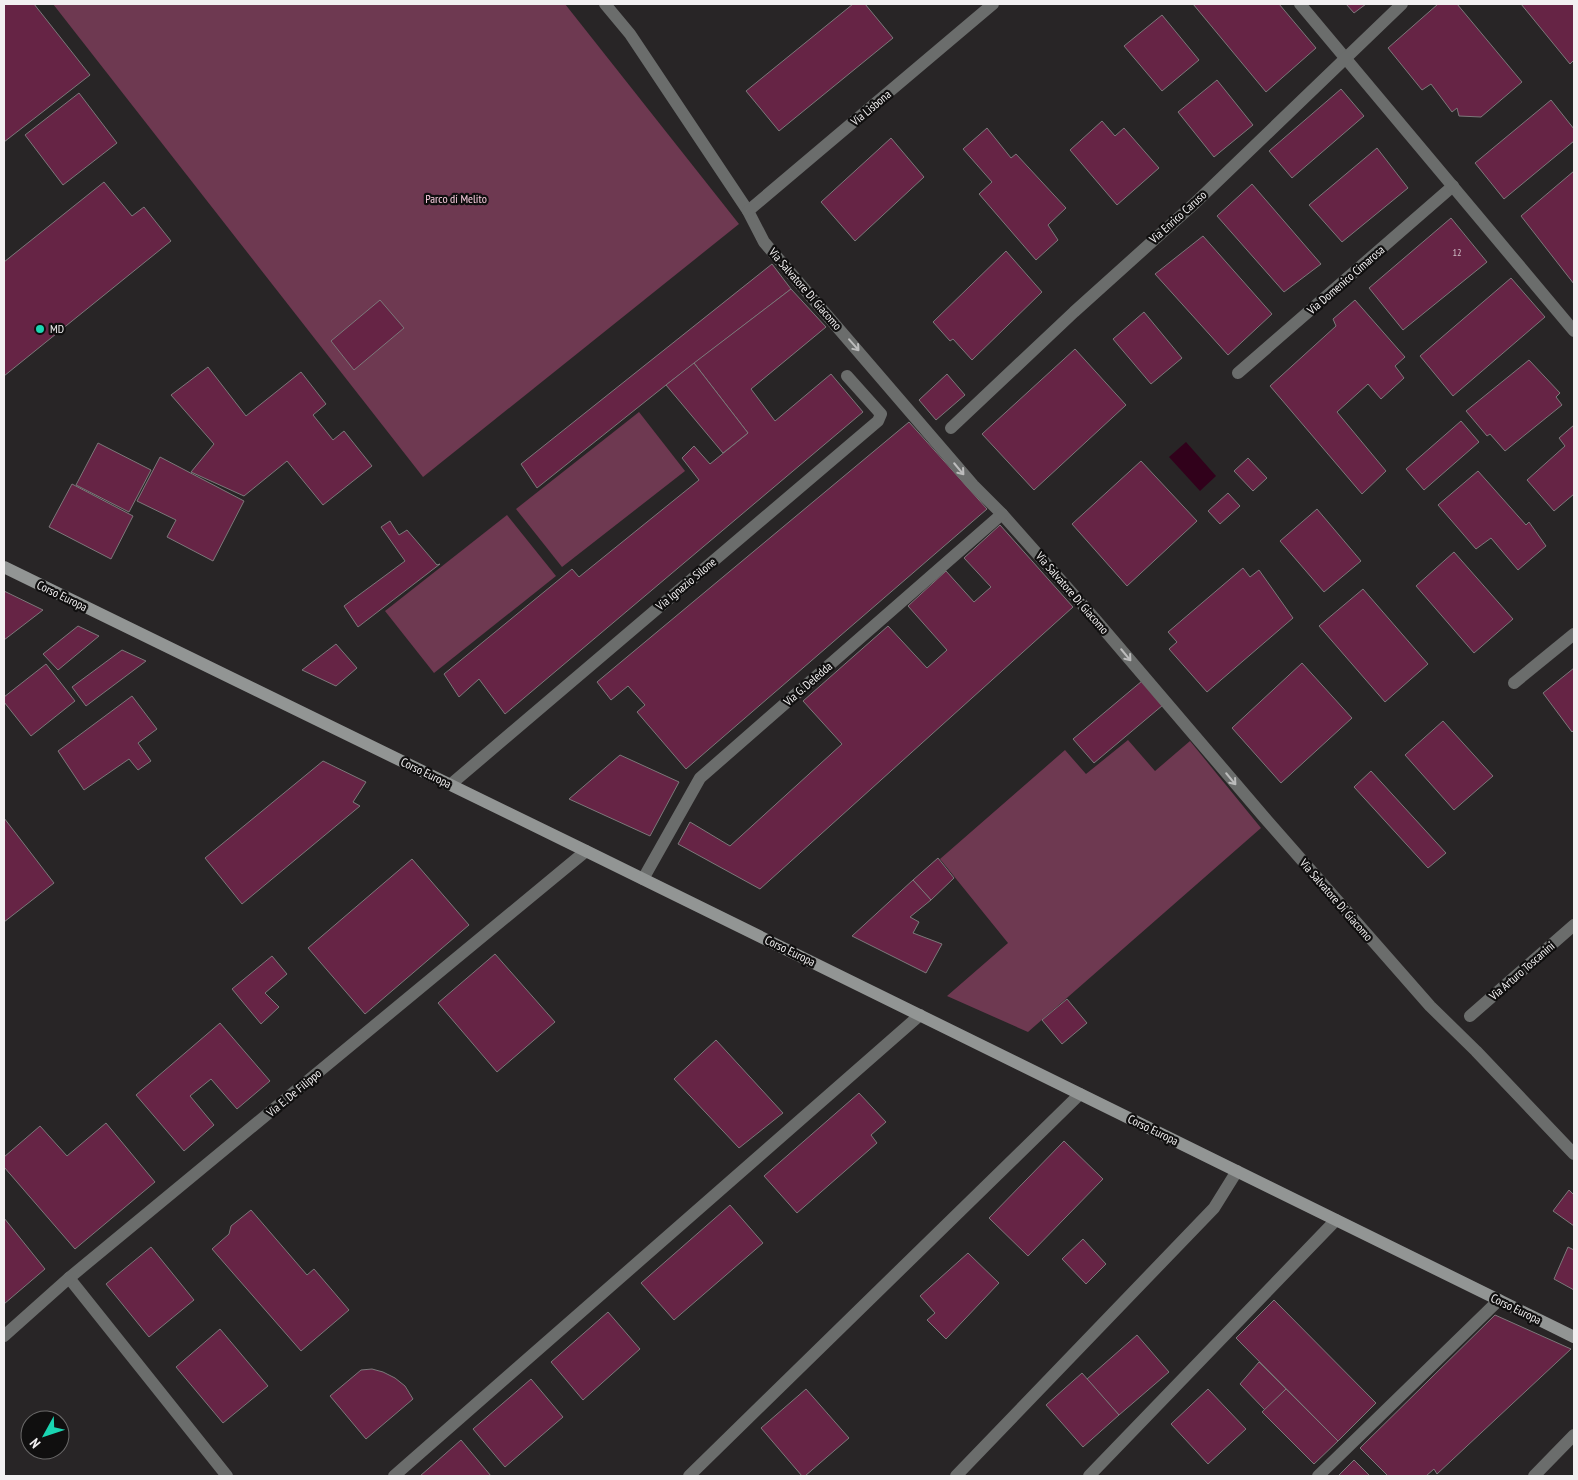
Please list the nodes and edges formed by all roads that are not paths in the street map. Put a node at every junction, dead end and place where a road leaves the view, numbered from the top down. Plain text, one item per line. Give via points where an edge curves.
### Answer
1 (605, 4) edge
2 (993, 4) edge
3 (1300, 4) edge
4 (1402, 4) edge
5 (1346, 58) junction
6 (1453, 186) junction
7 (748, 212) junction
8 (1574, 331) edge
9 (1238, 373) dead end
10 (848, 376) dead end
11 (951, 428) dead end
12 (1002, 514) junction
13 (4, 568) edge
14 (1574, 634) edge
15 (1514, 683) dead end
16 (450, 785) junction
17 (586, 851) junction
18 (643, 879) junction
19 (1574, 925) edge
20 (920, 1015) junction
21 (1470, 1016) dead end
22 (1080, 1094) junction
23 (1574, 1154) edge
24 (1237, 1171) junction
25 (1336, 1220) junction
26 (70, 1278) junction
27 (1499, 1300) junction
28 (4, 1336) edge
29 (1574, 1337) edge
30 (1574, 1435) edge
31 (226, 1476) edge
32 (394, 1476) edge
33 (689, 1476) edge
34 (956, 1476) edge
35 (1089, 1476) edge
36 (1318, 1476) edge
37 (1534, 1476) edge

1 - 7 street, Via Salvatore Di Giacomo via 630,34
2 - 7 street, Via Lisbona
3 - 5 street
4 - 5 street, Via Enrico Caruso
5 - 6 street
5 - 11 street, Via Enrico Caruso
6 - 8 street
6 - 9 street, Via Domenico Cimarosa
7 -> 12 street, Via Salvatore Di Giacomo via 764,242 973,485
10 - 16 street, Via Ignazio Silone via 881,414 878,421
12 - 18 street, Via G. Deledda via 700,778
12 -> 23 street, Via Salvatore Di Giacomo via 1359,927 1430,1006
13 - 16 main road, Corso Europa
14 - 15 street
16 - 17 main road, Corso Europa
17 - 18 main road, Corso Europa
17 - 26 street, Via E. De Filippo
18 - 20 main road, Corso Europa
19 - 21 street, Via Arturo Toscanini
20 - 22 main road, Corso Europa
20 - 32 street
22 - 24 main road, Corso Europa
22 - 33 street
24 - 25 main road, Corso Europa
24 - 34 street via 1214,1208
25 - 27 main road, Corso Europa
25 - 35 street
26 - 28 street, Via E. De Filippo
26 - 31 street
27 - 29 main road, Corso Europa
27 - 36 street
30 - 37 street

